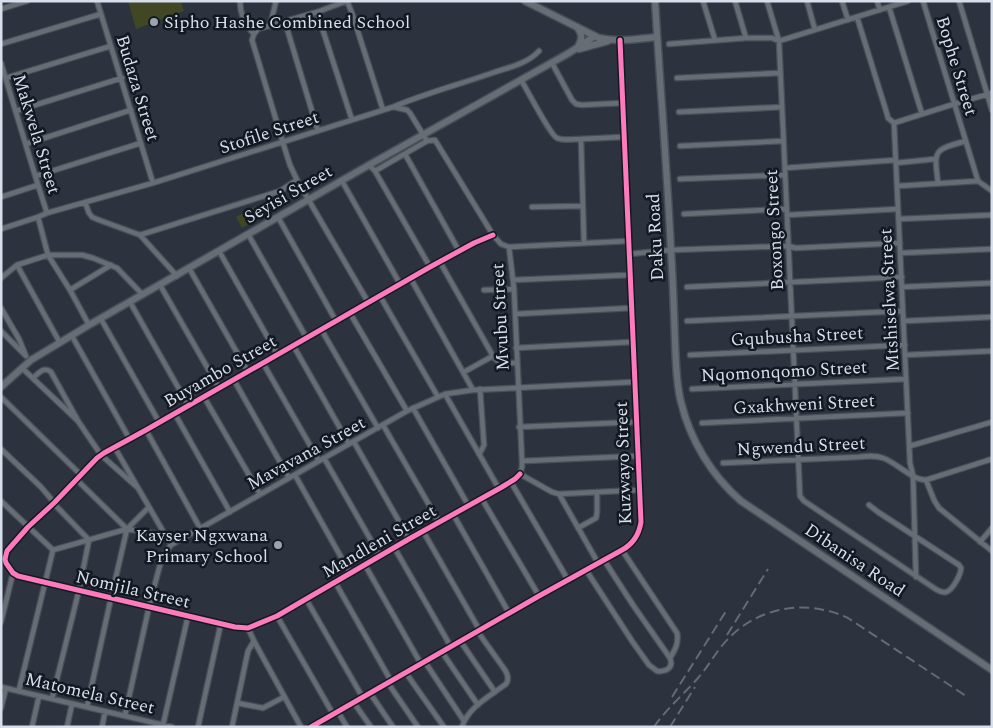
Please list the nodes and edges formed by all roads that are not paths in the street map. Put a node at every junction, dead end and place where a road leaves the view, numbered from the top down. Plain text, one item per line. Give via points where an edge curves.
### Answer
1 (27, 1) edge
2 (97, 1) edge
3 (240, 1) edge
4 (276, 1) edge
5 (347, 1) edge
6 (525, 1) edge
7 (655, 1) edge
8 (703, 1) edge
9 (735, 1) edge
10 (767, 1) edge
11 (806, 1) edge
12 (842, 1) edge
13 (877, 1) edge
14 (908, 1) edge
15 (923, 1) edge
16 (959, 1) edge
17 (889, 7) junction
18 (1, 9) edge
19 (880, 10) junction
20 (317, 12) junction
21 (101, 14) junction
22 (857, 17) junction
23 (848, 20) junction
24 (285, 22) junction
25 (270, 26) junction
26 (576, 26) junction
27 (815, 30) junction
28 (254, 34) junction
29 (595, 36) junction
30 (657, 37) junction
31 (746, 38) junction
32 (612, 40) junction
33 (620, 40) junction
34 (715, 40) junction
35 (779, 41) junction
36 (1, 44) edge
37 (669, 44) dead end
38 (111, 46) junction
39 (578, 47) junction
40 (540, 51) dead end
41 (569, 53) junction
42 (552, 62) junction
43 (1, 63) edge
44 (780, 73) junction
45 (6, 78) junction
46 (122, 78) junction
47 (677, 78) dead end
48 (521, 80) junction
49 (989, 94) edge
50 (622, 103) junction
51 (954, 104) junction
52 (393, 107) junction
53 (782, 107) junction
54 (131, 110) junction
55 (383, 110) junction
56 (992, 110) edge
57 (16, 111) junction
58 (678, 112) dead end
59 (922, 114) junction
60 (352, 120) junction
61 (894, 123) junction
62 (318, 131) junction
63 (422, 135) junction
64 (623, 137) junction
65 (581, 139) junction
66 (426, 141) junction
67 (784, 141) junction
68 (966, 141) junction
69 (141, 143) junction
70 (283, 143) junction
71 (26, 144) junction
72 (680, 146) dead end
73 (405, 154) junction
74 (935, 159) junction
75 (896, 161) junction
76 (369, 165) junction
77 (785, 168) junction
78 (374, 171) junction
79 (785, 175) junction
80 (36, 176) junction
81 (297, 180) junction
82 (680, 180) dead end
83 (342, 181) junction
84 (978, 181) junction
85 (153, 183) junction
86 (938, 184) junction
87 (38, 185) junction
88 (898, 186) junction
89 (992, 191) edge
90 (1, 197) edge
91 (309, 200) junction
92 (86, 202) junction
93 (583, 206) junction
94 (532, 207) dead end
95 (786, 209) junction
96 (898, 210) junction
97 (47, 213) junction
98 (684, 214) dead end
99 (992, 215) edge
100 (787, 216) junction
101 (278, 217) junction
102 (38, 218) junction
103 (899, 219) junction
104 (1, 229) edge
105 (248, 234) junction
106 (140, 235) junction
107 (493, 235) junction
108 (628, 241) junction
109 (584, 243) junction
110 (900, 244) junction
111 (788, 246) junction
112 (509, 247) junction
113 (992, 249) edge
114 (671, 250) junction
115 (219, 251) junction
116 (459, 251) junction
117 (901, 253) junction
118 (629, 254) junction
119 (48, 255) junction
120 (440, 262) junction
121 (17, 265) junction
122 (111, 265) junction
123 (430, 267) junction
124 (189, 268) junction
125 (630, 275) junction
126 (176, 276) junction
127 (902, 277) junction
128 (1, 278) edge
129 (411, 279) junction
130 (513, 280) junction
131 (790, 282) junction
132 (992, 283) edge
133 (400, 284) junction
134 (160, 285) junction
135 (687, 287) dead end
136 (902, 288) junction
137 (514, 289) junction
138 (70, 290) junction
139 (484, 290) dead end
140 (143, 295) junction
141 (380, 296) junction
142 (130, 302) junction
143 (368, 302) junction
144 (1, 308) edge
145 (631, 308) junction
146 (903, 311) junction
147 (350, 313) junction
148 (515, 314) junction
149 (792, 317) junction
150 (992, 317) edge
151 (101, 319) junction
152 (336, 321) junction
153 (904, 321) junction
154 (688, 322) dead end
155 (89, 325) junction
156 (322, 329) junction
157 (1, 331) edge
158 (72, 336) junction
159 (306, 338) junction
160 (632, 342) junction
161 (60, 343) junction
162 (905, 345) junction
163 (293, 346) junction
164 (516, 348) junction
165 (793, 350) junction
166 (992, 351) edge
167 (277, 354) junction
168 (690, 355) dead end
169 (905, 355) junction
170 (492, 356) junction
171 (28, 358) junction
172 (263, 363) junction
173 (517, 363) junction
174 (21, 368) junction
175 (248, 372) junction
176 (464, 372) junction
177 (33, 378) junction
178 (906, 379) junction
179 (234, 380) junction
180 (634, 382) junction
181 (3, 383) edge
182 (794, 385) junction
183 (518, 387) junction
184 (219, 388) junction
185 (480, 389) junction
186 (692, 389) dead end
187 (473, 390) junction
188 (445, 394) junction
189 (1, 397) edge
190 (204, 397) junction
191 (438, 397) junction
192 (188, 405) junction
193 (414, 408) junction
194 (407, 411) junction
195 (908, 413) junction
196 (175, 414) junction
197 (796, 418) junction
198 (78, 420) junction
199 (159, 422) junction
200 (636, 422) junction
201 (992, 422) edge
202 (702, 423) dead end
203 (384, 425) junction
204 (519, 427) junction
205 (378, 428) junction
206 (146, 430) junction
207 (129, 438) junction
208 (351, 443) junction
209 (910, 446) junction
210 (115, 448) junction
211 (1, 449) edge
212 (479, 454) junction
213 (101, 455) junction
214 (638, 456) junction
215 (324, 458) junction
216 (992, 459) edge
217 (798, 460) junction
218 (318, 461) junction
219 (522, 461) junction
220 (723, 463) dead end
221 (710, 465) joint
222 (520, 474) junction
223 (81, 475) junction
224 (295, 475) junction
225 (914, 476) junction
226 (289, 478) junction
227 (77, 480) junction
228 (926, 480) junction
229 (511, 482) junction
230 (138, 488) junction
231 (499, 489) junction
232 (639, 490) junction
233 (597, 492) junction
234 (260, 494) junction
235 (559, 494) junction
236 (482, 499) junction
237 (1, 500) edge
238 (54, 503) junction
239 (869, 504) dead end
240 (468, 505) junction
241 (149, 507) junction
242 (230, 512) junction
243 (453, 514) junction
244 (439, 522) junction
245 (28, 527) junction
246 (200, 528) junction
247 (578, 528) junction
248 (992, 528) edge
249 (127, 530) junction
250 (423, 531) junction
251 (165, 535) junction
252 (916, 537) junction
253 (409, 539) junction
254 (89, 540) junction
255 (980, 542) junction
256 (1, 546) edge
257 (170, 546) junction
258 (394, 547) junction
259 (53, 550) junction
260 (622, 550) junction
261 (992, 551) edge
262 (7, 552) junction
263 (380, 556) junction
264 (604, 560) junction
265 (598, 563) junction
266 (365, 565) junction
267 (586, 570) junction
268 (13, 573) junction
269 (350, 573) junction
270 (916, 577) junction
271 (568, 580) junction
272 (45, 582) junction
273 (336, 582) junction
274 (79, 590) junction
275 (539, 596) junction
276 (111, 598) junction
277 (306, 599) junction
278 (149, 607) junction
279 (509, 613) junction
280 (188, 616) junction
281 (277, 616) junction
282 (1, 622) edge
283 (221, 623) junction
284 (248, 628) junction
285 (479, 631) junction
286 (254, 641) junction
287 (461, 642) junction
288 (451, 647) junction
289 (442, 652) junction
290 (670, 658) junction
291 (423, 663) junction
292 (992, 670) edge
293 (406, 673) junction
294 (390, 682) junction
295 (3, 688) edge
296 (19, 690) junction
297 (495, 692) junction
298 (370, 693) junction
299 (39, 696) junction
300 (284, 697) junction
301 (363, 698) junction
302 (52, 699) junction
303 (237, 703) junction
304 (354, 703) junction
305 (72, 704) junction
306 (478, 705) junction
307 (87, 707) junction
308 (1, 708) edge
309 (105, 712) junction
310 (338, 712) junction
311 (333, 714) junction
312 (125, 715) junction
313 (139, 720) junction
314 (321, 721) junction
315 (463, 724) edge
316 (163, 725) junction
317 (32, 727) edge
318 (68, 727) edge
319 (102, 727) edge
320 (137, 727) edge
321 (172, 727) edge
322 (198, 727) edge
323 (232, 727) edge
324 (301, 727) edge
325 (311, 727) edge
326 (325, 727) edge
327 (347, 727) edge
328 (371, 727) edge
329 (393, 727) edge
330 (418, 727) edge
331 (444, 727) edge

1 - 18 street
2 - 21 street, Budaza Street
3 - 28 street via 245,23
4 - 25 street
5 - 20 street
5 - 55 street
6 - 26 street
7 - 30 street, Daku Road
8 - 34 street
9 - 31 street
10 - 35 street, Boxongo Street
11 - 27 street
12 - 23 street
13 - 19 street
14 - 17 street
15 - 51 street, Bophe Street
16 - 49 street
17 - 19 street
17 - 59 street
19 - 22 street
20 - 24 street
20 - 60 street
21 - 36 street
21 - 38 street, Budaza Street
22 - 23 street
22 - 61 street via 886,114
23 - 27 street
24 - 25 street
24 - 62 street
25 - 28 street via 258,29
26 - 29 street
26 - 39 street via 582,37
27 - 35 street
28 - 70 street via 252,40
29 - 32 street
29 - 39 street, Seyisi Street
30 - 33 street
30 - 114 street, Daku Road
31 - 34 street
31 - 35 street
32 - 33 street
32 - 41 street
33 - 50 street, Kuzwayo Street
34 - 37 street
35 - 44 street, Boxongo Street
38 - 45 street
38 - 46 street, Budaza Street
39 - 41 street, Seyisi Street
40 - 52 street, Stofile Street via 529,60
41 - 42 street, Seyisi Street
42 - 48 street, Seyisi Street
42 - 50 street via 576,104
43 - 45 street, Makwela Street
44 - 47 street
44 - 53 street, Boxongo Street
45 - 57 street, Makwela Street
46 - 54 street, Budaza Street
46 - 57 street
48 - 63 street, Seyisi Street
48 - 65 street via 554,136
49 - 51 street
49 - 56 street
50 - 64 street, Kuzwayo Street
51 - 59 street
51 - 68 street, Bophe Street
52 - 55 street, Stofile Street
52 - 63 street, Mvubu Street via 407,110
53 - 58 street
53 - 67 street, Boxongo Street
54 - 69 street, Budaza Street
54 - 71 street
55 - 60 street, Stofile Street
57 - 71 street, Makwela Street
59 - 61 street
60 - 62 street, Stofile Street
61 - 75 street, Mtshiselwa Street
62 - 70 street, Stofile Street
63 - 66 street, Mvubu Street
63 - 76 street, Seyisi Street
64 - 65 street
64 - 108 street, Kuzwayo Street
65 - 93 street
66 - 73 street
66 - 107 street, Mvubu Street via 435,140
67 - 72 street
67 - 77 street, Boxongo Street
68 - 74 street via 942,148
68 - 84 street, Bophe Street
69 - 80 street
69 - 85 street, Budaza Street
70 - 81 street
70 - 85 street, Stofile Street
71 - 80 street, Makwela Street
73 - 78 street
73 - 116 street
74 - 75 street
74 - 86 street
75 - 77 street
75 - 88 street, Mtshiselwa Street
76 - 78 street
76 - 83 street, Seyisi Street
77 - 79 street, Boxongo Street
78 - 123 street
79 - 82 street
79 - 95 street, Boxongo Street
80 - 87 street, Makwela Street
81 - 91 street
81 - 106 street via 280,191
83 - 91 street, Seyisi Street
83 - 133 street
84 - 86 street
84 - 89 street
85 - 92 street, Stofile Street
86 - 88 street
87 - 90 street
87 - 97 street, Makwela Street
88 - 96 street, Mtshiselwa Street
91 - 101 street, Seyisi Street
91 - 143 street
92 - 97 street, Stofile Street
92 - 106 street via 92,217
93 - 94 street
93 - 109 street
95 - 98 street
95 - 100 street, Boxongo Street
96 - 100 street
96 - 103 street, Mtshiselwa Street
97 - 102 street, Stofile Street
99 - 103 street
100 - 111 street, Boxongo Street
101 - 105 street, Seyisi Street
101 - 152 street
102 - 104 street, Stofile Street
102 - 119 street
103 - 110 street, Mtshiselwa Street
105 - 115 street, Seyisi Street
105 - 159 street
106 - 126 street
107 - 112 street, Mvubu Street
107 - 116 street, Buyambo Street
108 - 109 street
108 - 118 street, Kuzwayo Street
109 - 112 street
110 - 111 street
110 - 117 street, Mtshiselwa Street
111 - 114 street
111 - 131 street, Boxongo Street
112 - 130 street, Mvubu Street
113 - 117 street
114 - 118 street
114 - 221 street, Daku Road via 679,395 688,427
115 - 124 street, Seyisi Street
115 - 167 street
116 - 120 street, Buyambo Street
117 - 127 street, Mtshiselwa Street
118 - 125 street, Kuzwayo Street
119 - 121 street
119 - 122 street via 86,255
119 - 138 street
120 - 123 street, Buyambo Street
120 - 170 street
121 - 128 street
121 - 161 street
122 - 138 street
122 - 140 street
123 - 129 street, Buyambo Street
124 - 126 street, Seyisi Street
124 - 175 street
125 - 130 street
125 - 145 street, Kuzwayo Street
126 - 134 street, Seyisi Street
127 - 131 street
127 - 136 street, Mtshiselwa Street
129 - 133 street, Buyambo Street
129 - 176 street
130 - 137 street, Mvubu Street
131 - 135 street
131 - 149 street, Boxongo Street
132 - 136 street
133 - 141 street, Buyambo Street
134 - 140 street, Seyisi Street
134 - 184 street
136 - 146 street, Mtshiselwa Street
137 - 139 street
137 - 148 street, Mvubu Street
138 - 155 street
140 - 142 street, Seyisi Street
141 - 143 street, Buyambo Street
141 - 191 street
142 - 151 street, Seyisi Street
142 - 192 street
143 - 147 street, Buyambo Street
144 - 171 street
145 - 148 street
145 - 160 street, Kuzwayo Street
146 - 149 street
146 - 153 street, Mtshiselwa Street
147 - 152 street, Buyambo Street
147 - 194 street
148 - 164 street, Mvubu Street
149 - 154 street
149 - 165 street, Boxongo Street
150 - 153 street
151 - 155 street, Seyisi Street
151 - 199 street
152 - 156 street, Buyambo Street
153 - 162 street, Mtshiselwa Street
155 - 158 street, Seyisi Street
156 - 159 street, Buyambo Street
156 - 205 street
157 - 171 street
158 - 161 street, Seyisi Street
158 - 207 street
159 - 163 street, Buyambo Street
160 - 164 street
160 - 180 street, Kuzwayo Street
161 - 171 street, Seyisi Street
162 - 165 street, Gqubusha Street
162 - 169 street, Mtshiselwa Street
163 - 167 street, Buyambo Street
163 - 208 street
164 - 173 street, Mvubu Street
165 - 168 street, Gqubusha Street
165 - 182 street, Boxongo Street
166 - 169 street
167 - 172 street, Buyambo Street
169 - 178 street, Mtshiselwa Street
170 - 173 street via 500,363
170 - 176 street
171 - 174 street, Seyisi Street
172 - 175 street, Buyambo Street
172 - 218 street
173 - 183 street, Mvubu Street
174 - 177 street
174 - 181 street, Seyisi Street
175 - 179 street, Buyambo Street
176 - 187 street
177 - 198 street
177 - 198 street via 46,369 51,372
178 - 182 street, Nqomonqomo Street
178 - 195 street, Mtshiselwa Street
179 - 184 street, Buyambo Street
179 - 226 street
180 - 183 street, Mavavana Street
180 - 200 street, Kuzwayo Street
182 - 186 street, Nqomonqomo Street
182 - 197 street, Boxongo Street
183 - 185 street, Mavavana Street
183 - 204 street, Mvubu Street
184 - 190 street, Buyambo Street
185 - 187 street, Mavavana Street
185 - 212 street via 484,445
187 - 188 street, Mavavana Street
188 - 191 street, Mavavana Street
188 - 212 street
189 - 223 street
190 - 192 street, Buyambo Street
190 - 234 street
191 - 193 street, Mavavana Street
192 - 196 street, Buyambo Street
193 - 194 street, Mavavana Street
193 - 240 street
194 - 203 street, Mavavana Street
195 - 197 street, Gxakhweni Street
195 - 209 street, Mtshiselwa Street
196 - 199 street, Buyambo Street
196 - 242 street
197 - 202 street, Gxakhweni Street
197 - 217 street, Boxongo Street
198 - 213 street
199 - 206 street, Buyambo Street
200 - 204 street
200 - 214 street, Kuzwayo Street
201 - 209 street
203 - 205 street, Mavavana Street
203 - 244 street
204 - 219 street, Mvubu Street
205 - 208 street, Mavavana Street
206 - 207 street, Buyambo Street
206 - 246 street
207 - 210 street, Buyambo Street
208 - 215 street, Mavavana Street
208 - 253 street
209 - 225 street, Mtshiselwa Street
210 - 213 street, Buyambo Street
210 - 230 street
211 - 238 street
212 - 231 street
213 - 223 street, Buyambo Street
213 - 230 street
214 - 219 street
214 - 232 street, Kuzwayo Street
215 - 218 street, Mavavana Street
215 - 263 street
216 - 228 street
217 - 220 street, Ngwendu Street
217 - 225 street, Ngwendu Street via 878,457
217 - 270 street, Boxongo Street via 801,498
218 - 224 street, Mavavana Street
219 - 222 street, Mvubu Street
221 - 292 street, Dibanisa Road via 734,495 754,511
222 - 229 street, Mandleni Street
222 - 235 street
223 - 227 street, Buyambo Street
224 - 226 street, Mavavana Street
224 - 269 street
225 - 228 street, Ngwendu Street
225 - 252 street, Mtshiselwa Street
226 - 234 street, Mavavana Street
227 - 238 street, Buyambo Street
227 - 249 street
228 - 255 street via 938,508
229 - 231 street, Mandleni Street
229 - 271 street
230 - 241 street
231 - 236 street, Mandleni Street
232 - 233 street
232 - 260 street, Kuzwayo Street via 640,530 634,541
233 - 235 street
233 - 247 street via 596,518
234 - 242 street, Mavavana Street
235 - 247 street
236 - 240 street, Mandleni Street
236 - 275 street
237 - 245 street
238 - 245 street, Buyambo Street
238 - 254 street
239 - 252 street
240 - 243 street, Mandleni Street
241 - 249 street
241 - 251 street
242 - 246 street, Mavavana Street
243 - 244 street, Mandleni Street
243 - 279 street
244 - 250 street, Mandleni Street
245 - 259 street
245 - 262 street, Buyambo Street
246 - 257 street, Mavavana Street
247 - 265 street
248 - 255 street
249 - 251 street
249 - 254 street
249 - 276 street
250 - 253 street, Mandleni Street
250 - 285 street
251 - 257 street
252 - 270 street, Mtshiselwa Street
252 - 270 street via 959,565 962,571 945,592
253 - 258 street, Mandleni Street
254 - 259 street
254 - 274 street
255 - 261 street
256 - 262 street
257 - 278 street via 161,561
258 - 263 street, Mandleni Street
258 - 288 street
259 - 272 street
260 - 264 street, Kuzwayo Street
260 - 290 street via 677,633
262 - 268 street via 6,563
263 - 266 street, Mandleni Street
264 - 265 street, Kuzwayo Street
264 - 290 street
265 - 267 street, Kuzwayo Street
266 - 269 street, Mandleni Street
266 - 291 street
267 - 271 street, Kuzwayo Street
267 - 290 street via 652,668 667,670
268 - 272 street, Nomjila Street
268 - 282 street
269 - 273 street, Mandleni Street
271 - 275 street, Kuzwayo Street
272 - 274 street, Nomjila Street
272 - 296 street
273 - 277 street, Mandleni Street
273 - 294 street
274 - 276 street, Nomjila Street
274 - 302 street
275 - 279 street, Kuzwayo Street
276 - 278 street, Nomjila Street
276 - 307 street
277 - 281 street, Mandleni Street
277 - 301 street
278 - 280 street, Nomjila Street
278 - 312 street
279 - 285 street, Kuzwayo Street
280 - 283 street, Nomjila Street
280 - 316 street
281 - 284 street, Mandleni Street
281 - 311 street
283 - 284 street, Nomjila Street
283 - 322 street
284 - 286 street
285 - 287 street, Kuzwayo Street
285 - 297 street via 508,676 506,684
286 - 300 street
286 - 303 street via 248,651
287 - 288 street, Kuzwayo Street
287 - 297 street
288 - 289 street, Kuzwayo Street
289 - 291 street, Kuzwayo Street
289 - 306 street
291 - 293 street, Kuzwayo Street
291 - 315 street
293 - 294 street, Kuzwayo Street
293 - 331 street
294 - 298 street, Kuzwayo Street
294 - 330 street
295 - 296 street, Matomela Street
295 - 308 street
296 - 299 street, Matomela Street
297 - 306 street
298 - 301 street, Kuzwayo Street
298 - 329 street
299 - 302 street, Matomela Street
299 - 317 street
300 - 303 street via 263,708
300 - 324 street
301 - 304 street, Kuzwayo Street
302 - 305 street, Matomela Street
303 - 323 street
304 - 310 street, Kuzwayo Street
304 - 328 street
305 - 307 street, Matomela Street
305 - 318 street
306 - 315 street
307 - 309 street, Matomela Street
309 - 312 street, Matomela Street
309 - 319 street
310 - 311 street, Kuzwayo Street
310 - 327 street
311 - 314 street, Kuzwayo Street
312 - 313 street, Matomela Street
313 - 316 street, Matomela Street
313 - 320 street
314 - 325 street, Kuzwayo Street
314 - 326 street
316 - 321 street, Matomela Street

